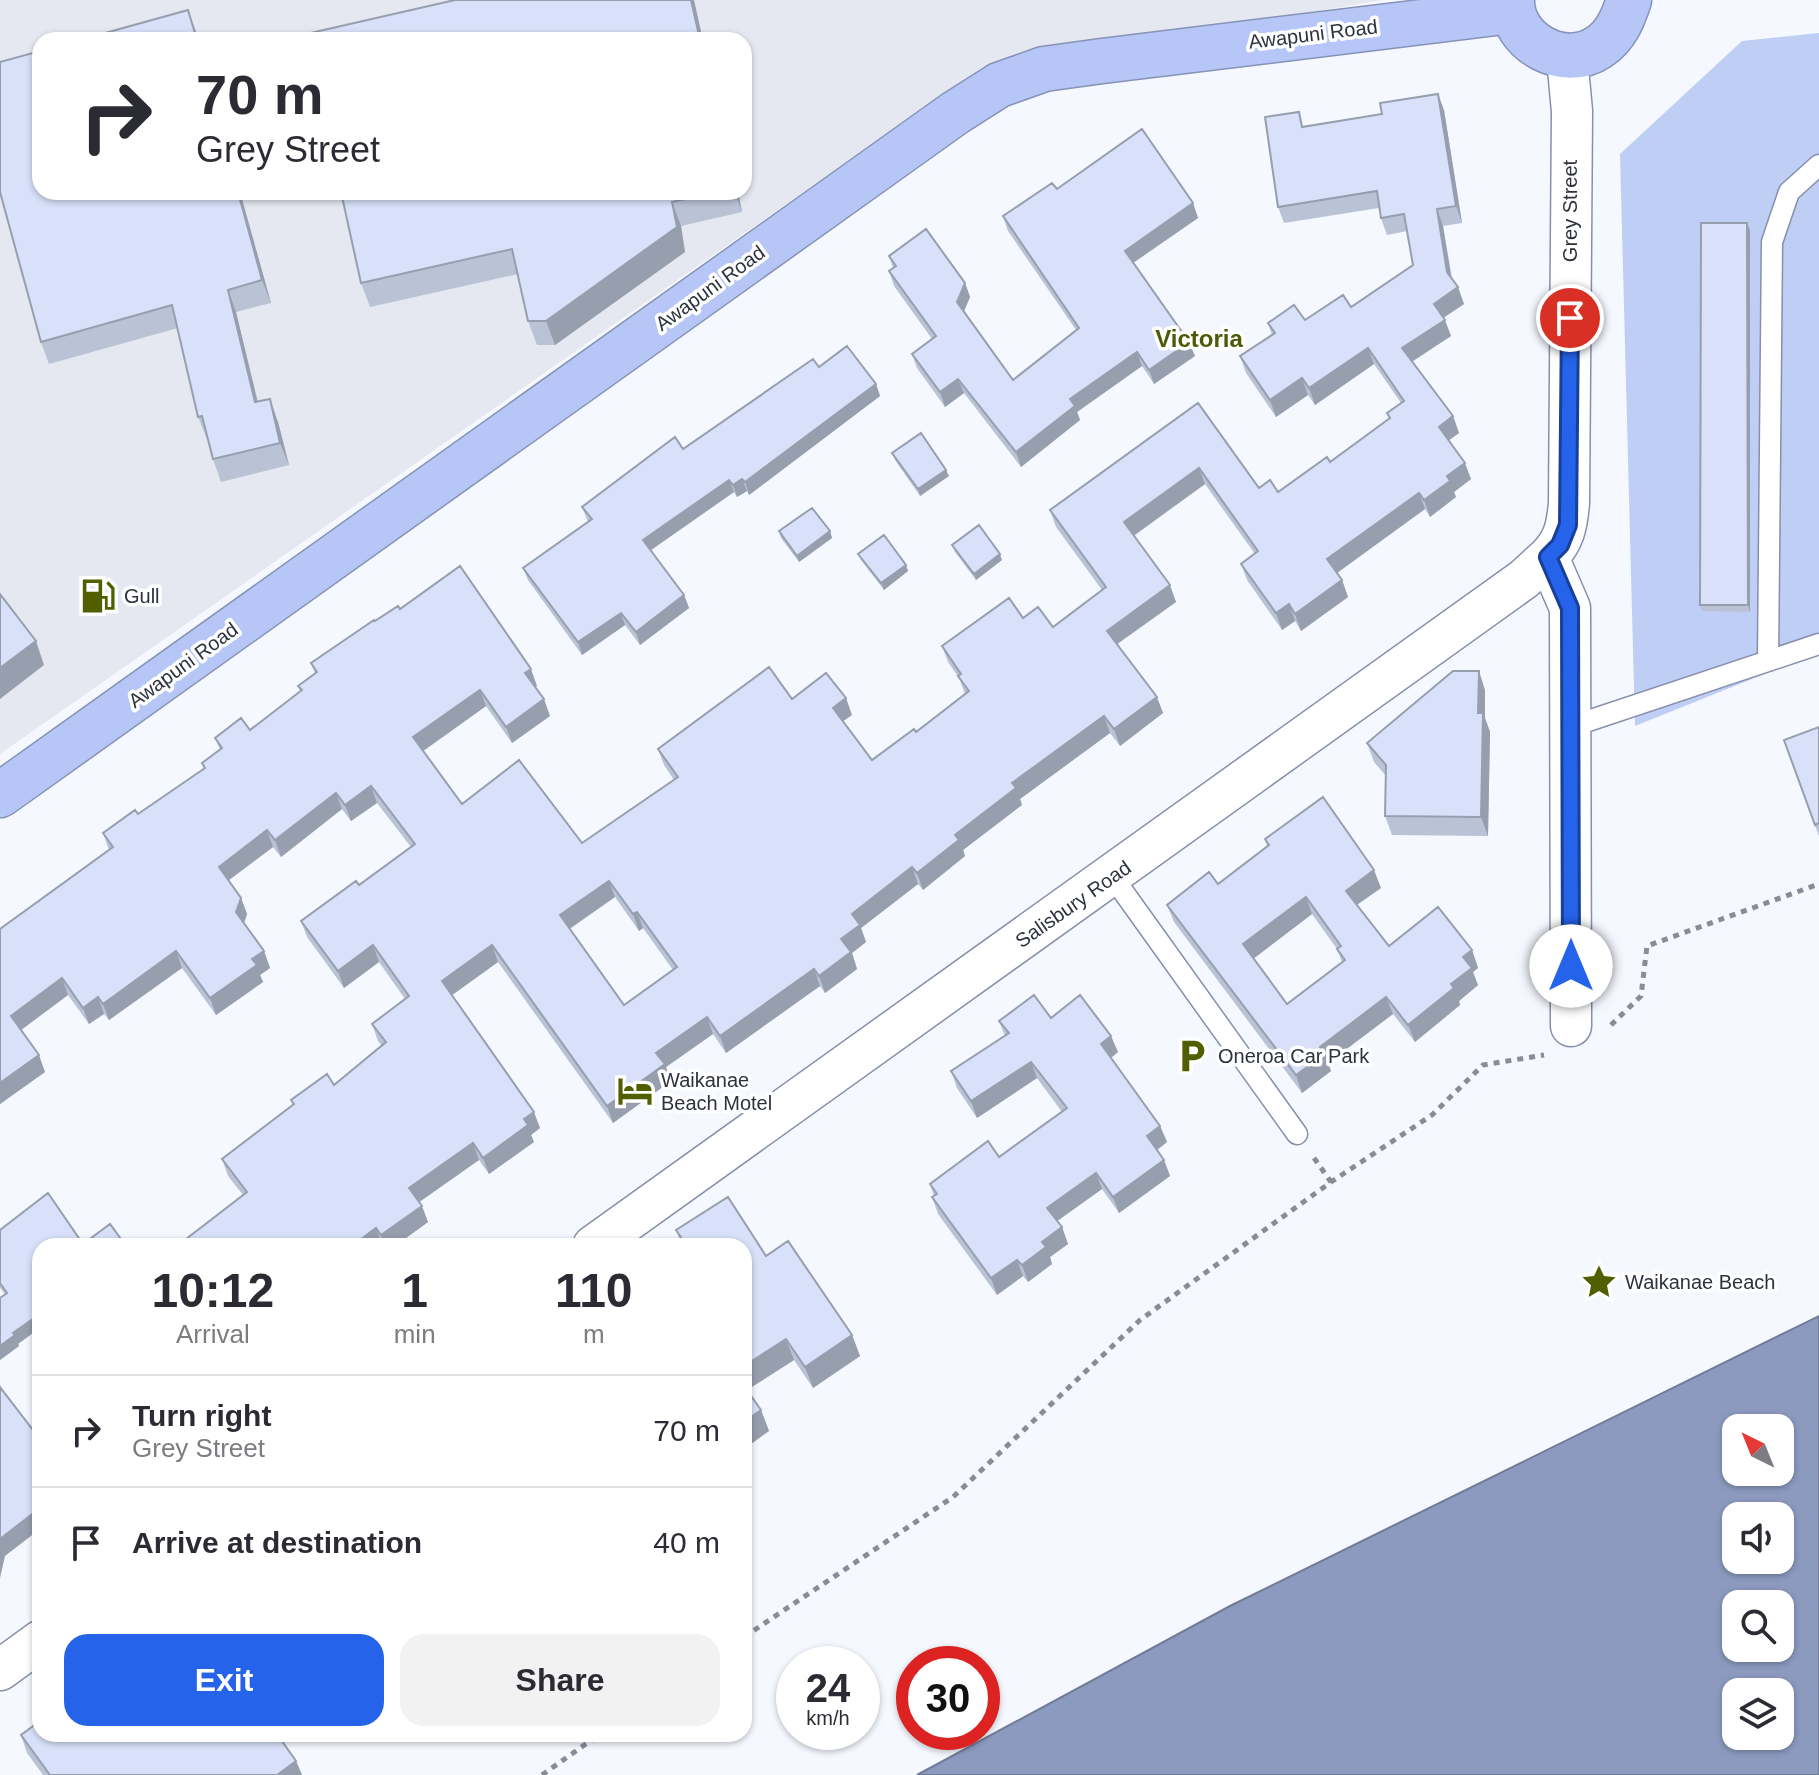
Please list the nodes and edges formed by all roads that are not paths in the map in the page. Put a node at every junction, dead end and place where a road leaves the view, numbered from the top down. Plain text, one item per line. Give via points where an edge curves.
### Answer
1 (1629, 0) edge
2 (1512, 5) edge
3 (1567, 58) junction
4 (1819, 165) edge
5 (1548, 557) junction
6 (1819, 644) edge
7 (1768, 661) junction
8 (1570, 727) junction
9 (0, 795) edge
10 (1112, 876) junction
11 (1571, 1026) dead end
12 (1297, 1134) dead end
13 (604, 1238) edge
14 (32, 1647) edge
15 (0, 1670) edge

1 - 3 highway via 1623,20 1599,48
2 - 3 highway via 1529,38
2 - 9 highway, Awapuni Road via 1044,69 999,85
3 - 5 street, Grey Street via 1572,111 1569,503 1568,525
4 - 7 lane via 1789,192 1772,242
5 - 8 street via 1570,608
5 - 10 street, Salisbury Road
6 - 7 lane
7 - 8 lane
8 - 11 street
10 - 12 lane
10 - 13 street, Salisbury Road
14 - 15 street

